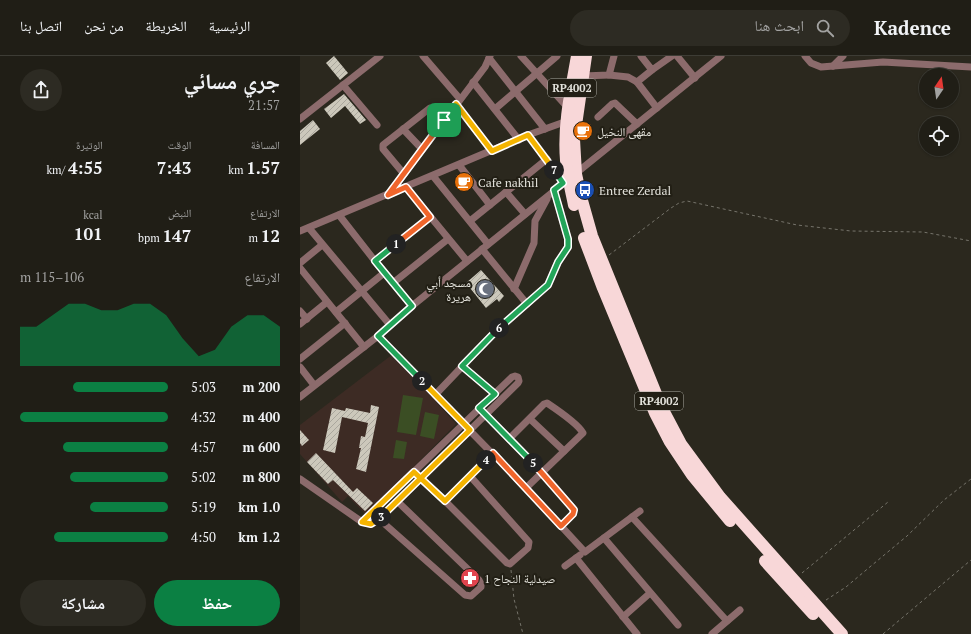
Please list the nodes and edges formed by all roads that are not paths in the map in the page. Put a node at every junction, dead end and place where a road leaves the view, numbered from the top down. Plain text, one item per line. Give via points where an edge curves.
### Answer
1 (380, 56) edge
2 (423, 56) edge
3 (521, 56) edge
4 (557, 56) edge
5 (577, 56) edge
6 (586, 56) edge
7 (614, 56) edge
8 (641, 56) edge
9 (672, 56) edge
10 (677, 56) edge
11 (805, 56) edge
12 (490, 57) edge
13 (841, 57) edge
14 (716, 58) edge
15 (832, 66) junction
16 (971, 67) edge
17 (652, 70) junction
18 (536, 74) junction
19 (609, 75) junction
20 (583, 76) junction
21 (695, 78) junction
22 (473, 82) junction
23 (637, 82) junction
24 (343, 85) junction
25 (516, 91) junction
26 (458, 102) junction
27 (657, 108) junction
28 (495, 109) junction
29 (570, 116) junction
30 (598, 117) dead end
31 (300, 119) edge
32 (444, 120) junction
33 (637, 124) junction
34 (377, 125) dead end
35 (403, 129) junction
36 (545, 129) junction
37 (528, 135) junction
38 (519, 140) junction
39 (422, 149) junction
40 (492, 151) junction
41 (547, 159) junction
42 (459, 165) junction
43 (404, 174) junction
44 (433, 176) junction
45 (569, 179) junction
46 (406, 187) junction
47 (554, 190) junction
48 (506, 192) junction
49 (388, 195) junction
50 (548, 197) junction
51 (490, 205) junction
52 (525, 214) junction
53 (339, 215) junction
54 (430, 217) junction
55 (470, 222) junction
56 (309, 228) junction
57 (300, 231) edge
58 (448, 239) junction
59 (488, 244) junction
60 (322, 245) junction
61 (482, 249) junction
62 (375, 261) junction
63 (467, 261) junction
64 (300, 263) edge
65 (300, 268) edge
66 (384, 273) junction
67 (393, 284) junction
68 (514, 289) junction
69 (361, 292) junction
70 (328, 302) junction
71 (527, 304) junction
72 (412, 306) junction
73 (300, 311) edge
74 (336, 312) junction
75 (307, 319) junction
76 (344, 323) junction
77 (300, 324) edge
78 (390, 325) junction
79 (364, 347) junction
80 (300, 359) edge
81 (462, 366) junction
82 (300, 367) edge
83 (314, 385) junction
84 (495, 394) junction
85 (300, 397) edge
86 (479, 408) junction
87 (486, 415) junction
88 (530, 419) junction
89 (464, 424) junction
90 (470, 430) junction
91 (509, 439) junction
92 (564, 451) junction
93 (493, 453) junction
94 (414, 472) junction
95 (542, 473) junction
96 (470, 476) junction
97 (300, 479) edge
98 (420, 479) junction
99 (526, 488) junction
100 (397, 501) junction
101 (445, 501) junction
102 (640, 511) dead end
103 (632, 517) junction
104 (379, 519) junction
105 (362, 522) junction
106 (561, 526) junction
107 (604, 538) junction
108 (585, 552) junction
109 (576, 558) junction
110 (566, 566) dead end
111 (650, 593) junction
112 (740, 610) dead end
113 (623, 617) junction
114 (727, 621) junction
115 (678, 625) dead end
116 (637, 634) edge
117 (712, 634) edge
118 (831, 634) edge
119 (842, 634) edge

1 - 24 street
2 - 26 street
3 - 18 street
4 - 18 street
5 - 29 highway, RP4002
6 - 20 highway, RP4002
7 - 19 street
8 - 17 street
9 - 17 street
10 - 21 street
11 - 15 street via 818,67
12 - 22 street
12 - 25 street
13 - 15 street
14 - 21 street
15 - 16 street via 883,62
17 - 23 street
18 - 25 street
18 - 29 street
19 - 20 street
19 - 23 street via 628,77
20 - 29 highway, RP4002
21 - 27 street
22 - 26 street
22 - 28 street
23 - 27 street
24 - 31 street
24 - 34 street
25 - 28 street
25 - 36 street
26 - 32 street
26 - 40 street
27 - 33 street
28 - 38 street
29 - 36 street
29 - 45 highway, RP4002 via 566,158
30 - 33 street via 615,103
32 - 35 street via 430,108
32 - 39 street
33 - 45 street
35 - 39 street
35 - 43 street via 382,147
36 - 37 street
37 - 38 street
37 - 41 street
38 - 40 street
39 - 43 street
40 - 42 street
41 - 45 street
41 - 48 street
42 - 44 street
42 - 51 street
43 - 49 street
44 - 46 street
44 - 55 street
45 - 47 street
45 - 118 highway, RP4002 via 581,229 603,288 655,413 670,442 711,499
45 - 119 highway, RP4002 via 661,406 681,444 720,497
46 - 49 street
46 - 54 street
47 - 50 street
47 - 71 street via 568,247 548,285
48 - 51 street
48 - 52 street
49 - 53 street
50 - 52 street
50 - 68 street via 535,221 534,243
51 - 55 street
52 - 59 street
53 - 56 street
53 - 62 street
54 - 58 street
54 - 62 street
55 - 59 street
56 - 57 street
56 - 60 street
58 - 63 street
58 - 67 street
59 - 61 street
60 - 64 street
60 - 69 street
61 - 63 street
61 - 68 street
62 - 66 street
63 - 72 street
65 - 70 street
66 - 67 street
66 - 69 street
67 - 72 street
68 - 71 street
69 - 74 street
69 - 78 street
70 - 74 street
70 - 75 street
71 - 81 street
72 - 78 street
73 - 75 street
74 - 76 street
75 - 77 street
76 - 79 street
76 - 80 street
78 - 79 street
79 - 83 street
81 - 84 street
81 - 89 street via 435,395
82 - 83 street
83 - 85 street
84 - 86 street
84 - 87 street via 512,376 519,378 518,383
86 - 87 street
86 - 89 street
87 - 90 street
87 - 91 street
88 - 91 street
88 - 92 street
88 - 92 street via 547,403 582,431 582,435
89 - 90 street
89 - 94 street
90 - 93 street
90 - 98 street
91 - 95 street
92 - 95 street
93 - 96 street
93 - 99 street
94 - 98 street
94 - 105 street
95 - 99 street
95 - 106 street via 574,510
96 - 101 street
96 - 101 street via 528,542 528,548 512,563 507,563
97 - 105 street
98 - 100 street
98 - 101 street
99 - 106 street
100 - 104 street
100 - 104 street via 479,580 480,588 471,596 467,596
102 - 103 street
103 - 107 street
103 - 114 street
104 - 105 street via 371,524
106 - 108 street
107 - 108 street
107 - 111 street
108 - 109 street
109 - 110 street
109 - 113 street
111 - 113 street
111 - 115 street
112 - 114 street
113 - 116 street
114 - 117 street

